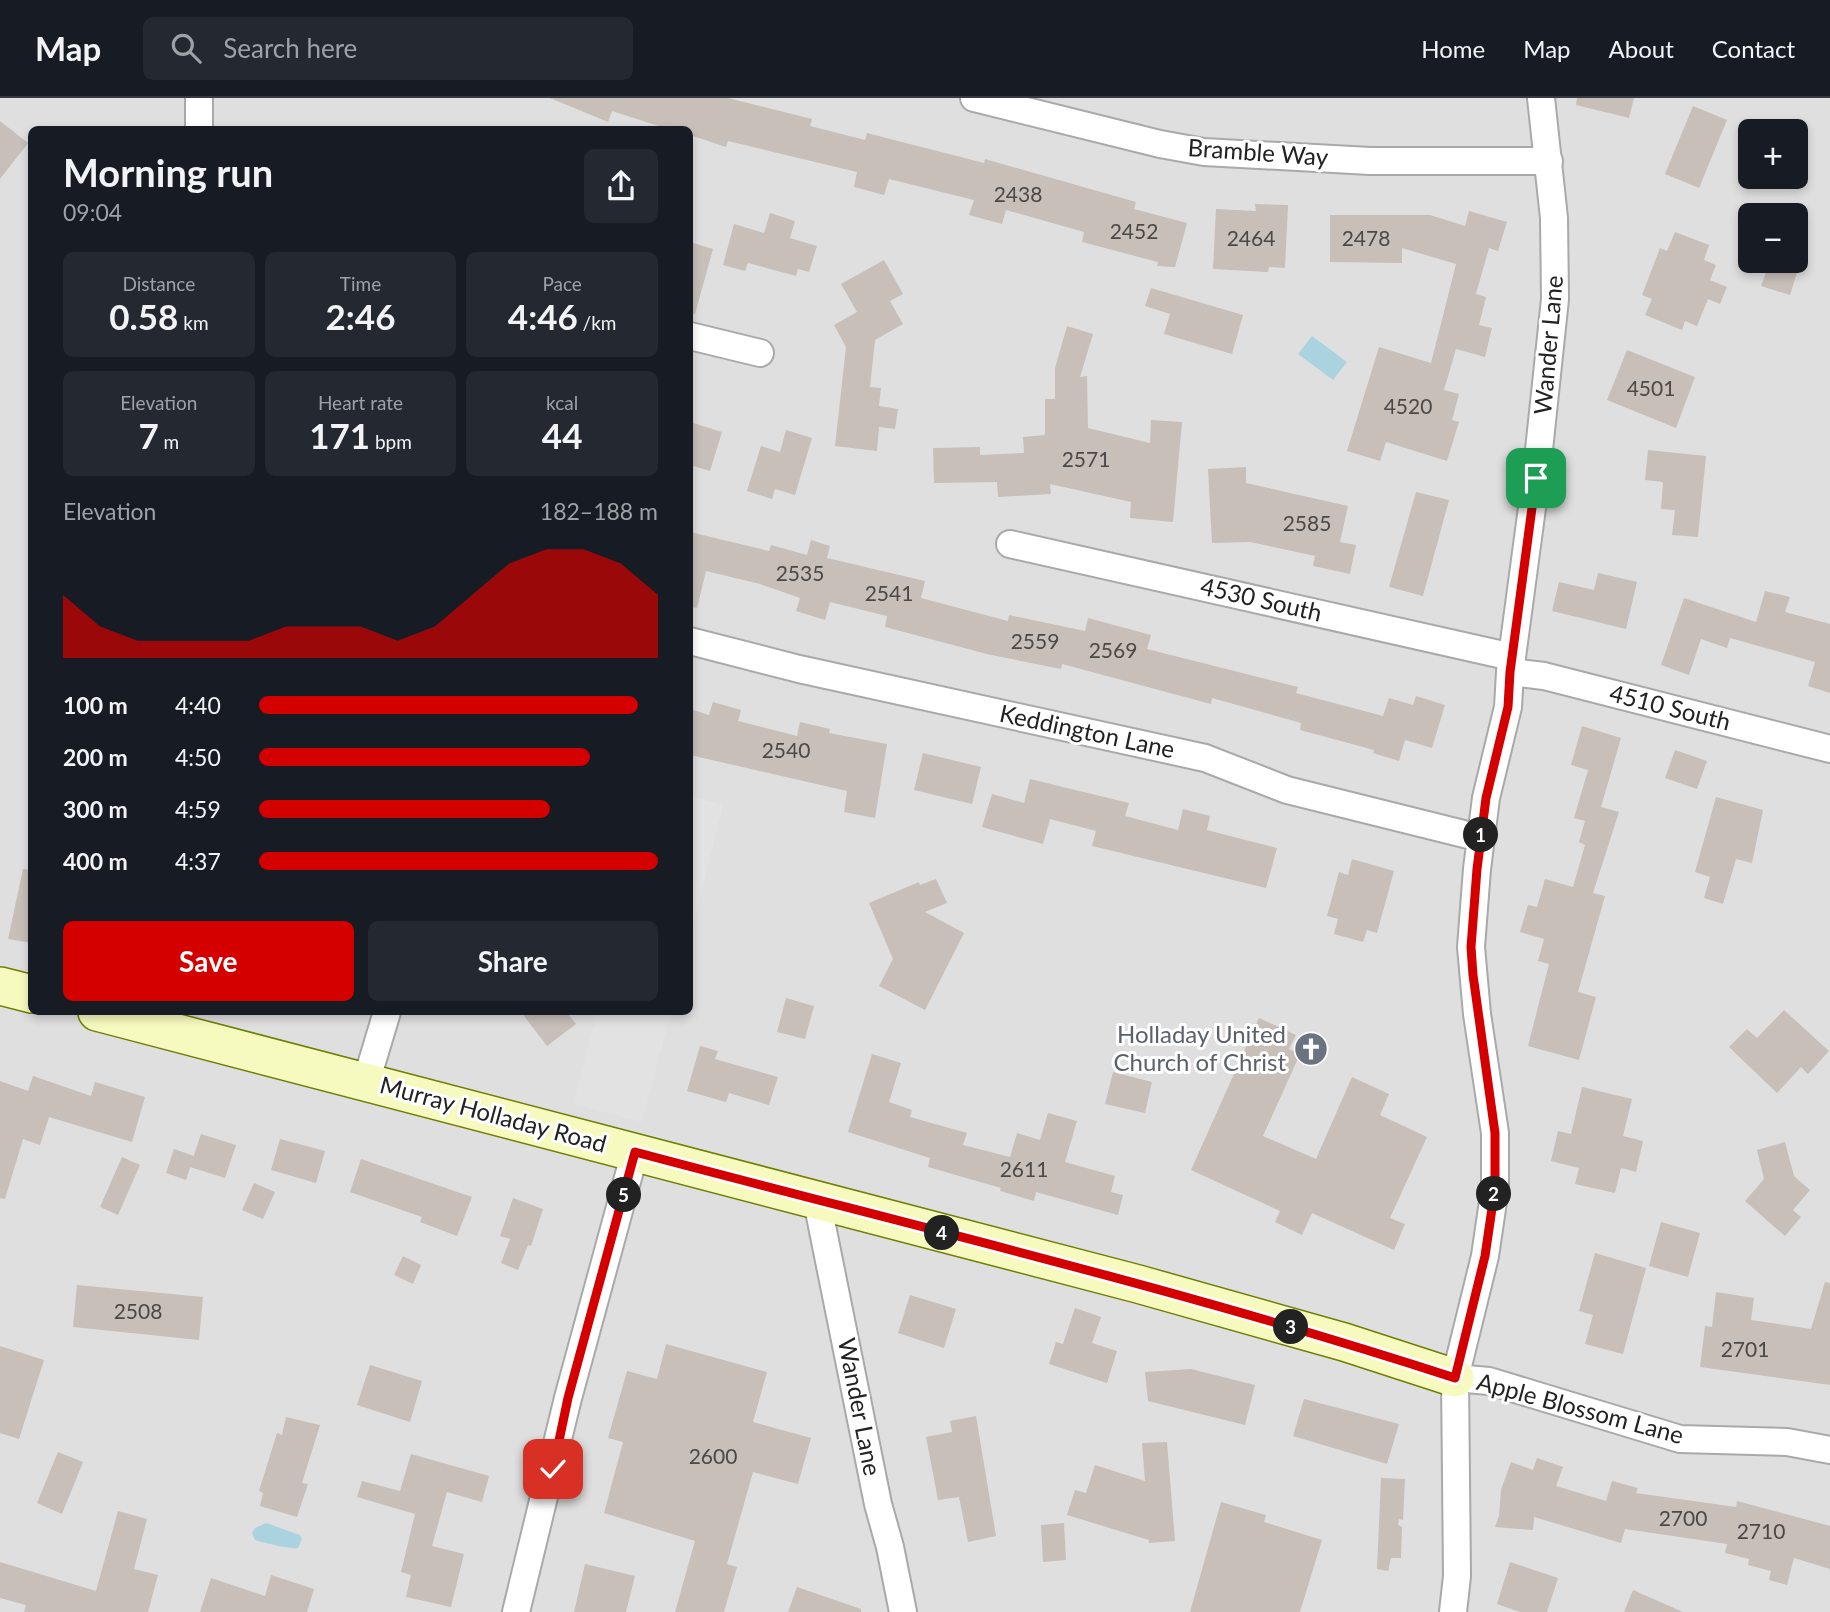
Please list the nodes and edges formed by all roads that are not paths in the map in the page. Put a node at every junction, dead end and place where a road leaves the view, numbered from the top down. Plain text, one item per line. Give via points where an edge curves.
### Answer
1 (200, 98) edge
2 (974, 98) edge
3 (1542, 98) edge
4 (199, 126) edge
5 (1549, 161) junction
6 (693, 337) edge
7 (760, 353) dead end
8 (1010, 544) dead end
9 (693, 642) edge
10 (1511, 664) junction
11 (1830, 749) edge
12 (1480, 838) junction
13 (0, 986) edge
14 (28, 993) edge
15 (121, 1015) edge
16 (386, 1015) edge
17 (154, 1019) edge
18 (366, 1082) junction
19 (635, 1152) junction
20 (817, 1201) junction
21 (1455, 1378) junction
22 (1830, 1450) edge
23 (516, 1612) edge
24 (903, 1612) edge
25 (1453, 1612) edge

1 - 4 street
2 - 5 street, Bramble Way via 1203,152 1370,161
3 - 5 street, Wander Lane
5 - 10 street, Wander Lane via 1555,299
6 - 7 street
8 - 10 street, 4530 South
9 - 12 street, Keddington Lane via 1205,758 1287,790
10 - 11 street, 4510 South
10 - 12 street, Wander Lane via 1506,719
12 - 21 street, Wander Lane via 1471,947 1495,1133 1495,1188 1485,1256
13 - 14 street
15 - 17 street, Murray Holladay Road
16 - 18 street
17 - 18 street, Murray Holladay Road
18 - 19 street, Murray Holladay Road
19 - 20 street, Murray Holladay Road
19 - 23 street
20 - 21 street, Murray Holladay Road via 1256,1317
20 - 24 street, Wander Lane
21 - 22 street, Apple Blossom Lane via 1489,1381 1681,1439 1787,1442
21 - 25 street, Wander Lane via 1457,1576

